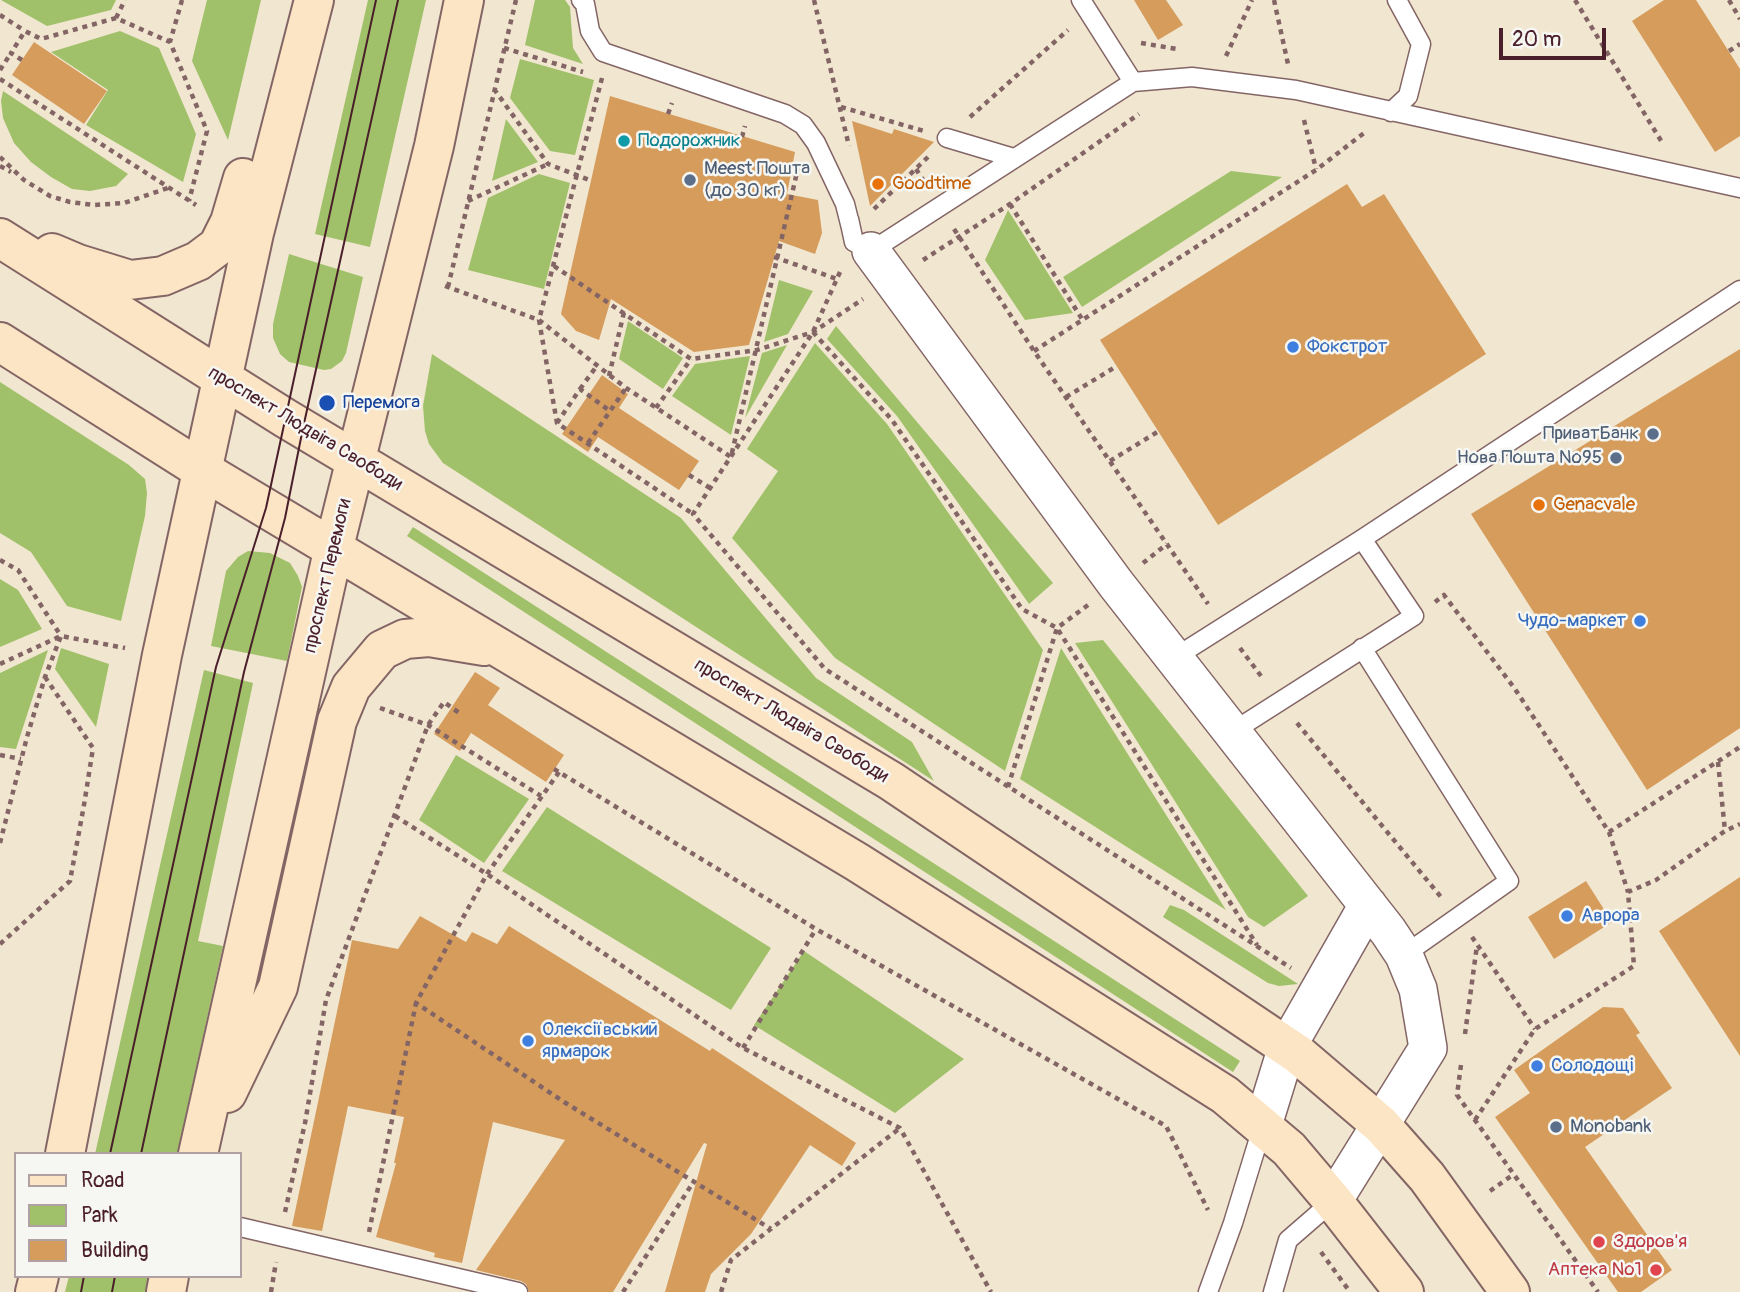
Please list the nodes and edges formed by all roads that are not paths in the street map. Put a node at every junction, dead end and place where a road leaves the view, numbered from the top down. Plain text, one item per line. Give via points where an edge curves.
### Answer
1 (290, 0) edge
2 (314, 0) edge
3 (464, 0) edge
4 (581, 0) edge
5 (1398, 0) edge
6 (1085, 6) edge
7 (1133, 82) junction
8 (1391, 112) junction
9 (947, 138) road end
10 (1014, 158) junction
11 (1740, 188) edge
12 (0, 231) edge
13 (0, 238) edge
14 (862, 246) junction
15 (1740, 290) edge
16 (0, 342) edge
17 (223, 380) junction
18 (355, 459) junction
19 (202, 470) junction
20 (1362, 539) junction
21 (334, 547) junction
22 (1362, 648) junction
23 (504, 650) junction
24 (1174, 658) junction
25 (1232, 732) junction
26 (1368, 905) junction
27 (1404, 955) junction
28 (1287, 1048) junction
29 (1263, 1125) junction
30 (1381, 1125) junction
31 (65, 1152) edge
32 (198, 1152) edge
33 (198, 1152) edge
34 (1334, 1201) junction
35 (242, 1228) edge
36 (518, 1292) edge
37 (1208, 1292) edge
38 (1273, 1292) edge
39 (1404, 1292) edge
40 (1510, 1292) edge

1 - 12 main road via 239,197 218,246 198,261 163,276 130,280
2 - 17 main road via 254,233
3 - 18 main road, проспект Перемоги via 434,146
4 - 14 lane via 590,31 603,52 785,114 803,125 816,143
5 - 8 lane via 1421,44 1408,96
6 - 7 lane
7 - 8 lane via 1219,79 1296,90
7 - 10 lane
8 - 11 lane
9 - 10 lane
10 - 14 lane
13 - 17 main road, проспект Людвіга Свободи
14 - 24 street
15 - 20 lane
16 - 19 main road
17 - 18 main road, проспект Людвіга Свободи
17 - 19 main road
18 - 21 main road, проспект Перемоги
18 - 28 main road, проспект Людвіга Свободи via 891,781
19 - 21 main road
19 - 31 main road
20 - 22 lane via 1414,616
20 - 24 lane
21 - 23 main road
21 - 32 main road, проспект Перемоги
22 - 25 lane
22 - 27 lane via 1509,881
23 - 29 main road via 857,862 1225,1095
23 - 33 main road via 429,637 405,639 382,650 351,687 337,721 278,987
24 - 25 street
25 - 26 street
26 - 27 street
26 - 28 street
27 - 30 street via 1418,989 1427,1048
28 - 29 street
28 - 30 main road, проспект Людвіга Свободи
29 - 34 main road
29 - 37 lane
30 - 34 street
30 - 40 main road, проспект Людвіга Свободи via 1427,1177
34 - 38 lane via 1288,1240
34 - 39 main road
35 - 36 lane

